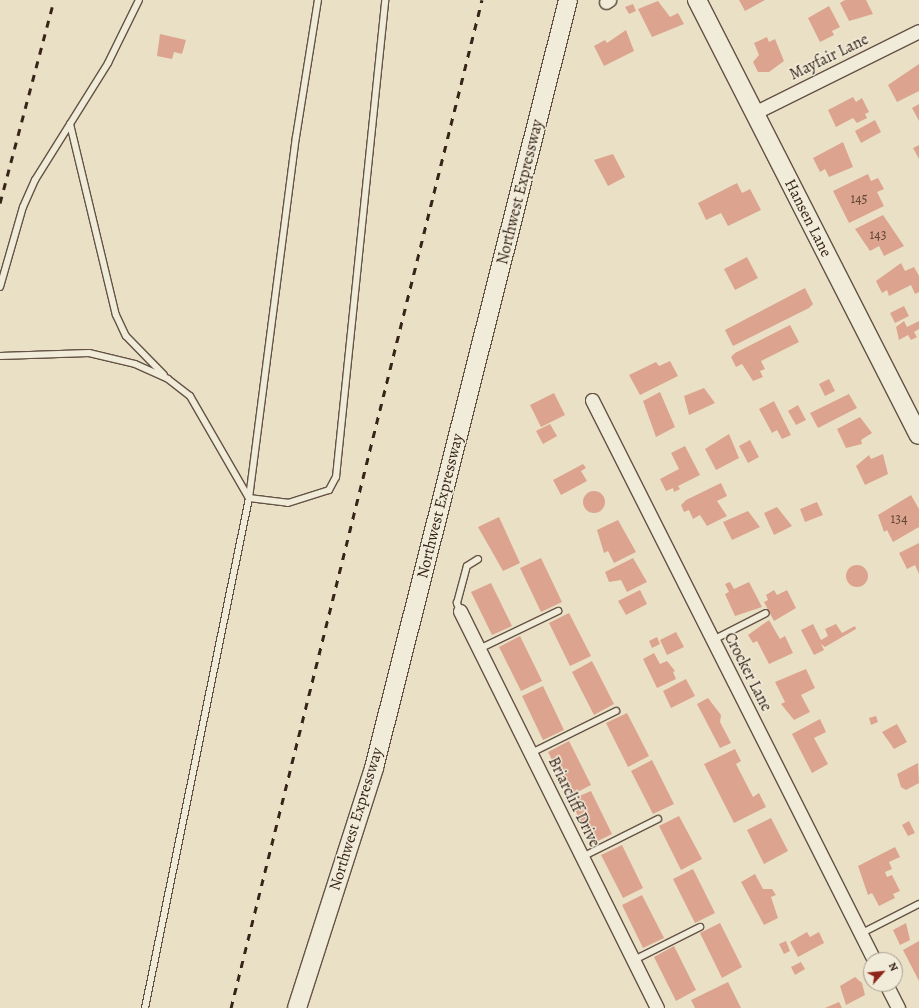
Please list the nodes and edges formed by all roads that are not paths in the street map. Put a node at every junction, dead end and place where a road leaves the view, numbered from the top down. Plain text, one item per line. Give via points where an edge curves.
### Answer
1 (139, 0) edge
2 (318, 0) edge
3 (385, 0) edge
4 (568, 0) edge
5 (697, 0) edge
6 (919, 31) edge
7 (754, 113) junction
8 (70, 124) junction
9 (0, 287) edge
10 (0, 356) edge
11 (168, 379) junction
12 (592, 400) dead end
13 (919, 435) edge
14 (249, 498) junction
15 (478, 559) dead end
16 (460, 611) joint
17 (558, 611) dead end
18 (766, 613) dead end
19 (713, 640) junction
20 (479, 649) junction
21 (616, 711) dead end
22 (531, 754) junction
23 (658, 819) dead end
24 (582, 856) junction
25 (919, 904) edge
26 (700, 927) dead end
27 (860, 934) junction
28 (870, 952) edge
29 (634, 960) junction
30 (890, 992) edge
31 (145, 1008) edge
32 (297, 1008) edge
33 (657, 1008) edge
34 (898, 1008) edge

1 - 8 lane via 108,63
2 - 14 lane via 296,137
3 - 14 lane via 336,477 329,490 288,503
4 - 32 main road, Northwest Expressway via 374,768
5 - 7 main road, Hansen Lane
6 - 7 street, Mayfair Lane
7 - 13 main road, Hansen Lane
8 - 9 lane via 51,149 23,207
8 - 11 lane via 116,315 126,336
10 - 11 lane via 89,353 135,364
11 - 14 lane via 190,396
12 - 19 street, Crocker Lane
14 - 31 lane
15 - 16 lane via 468,566 457,603
16 - 20 street, Briarcliff Drive
17 - 20 lane
18 - 19 lane
19 - 27 street, Crocker Lane
20 - 22 street, Briarcliff Drive
21 - 22 lane
22 - 24 street, Briarcliff Drive
23 - 24 lane
24 - 29 street, Briarcliff Drive
25 - 27 lane
26 - 29 lane
27 - 28 street, Crocker Lane
29 - 33 street, Briarcliff Drive
30 - 34 street

